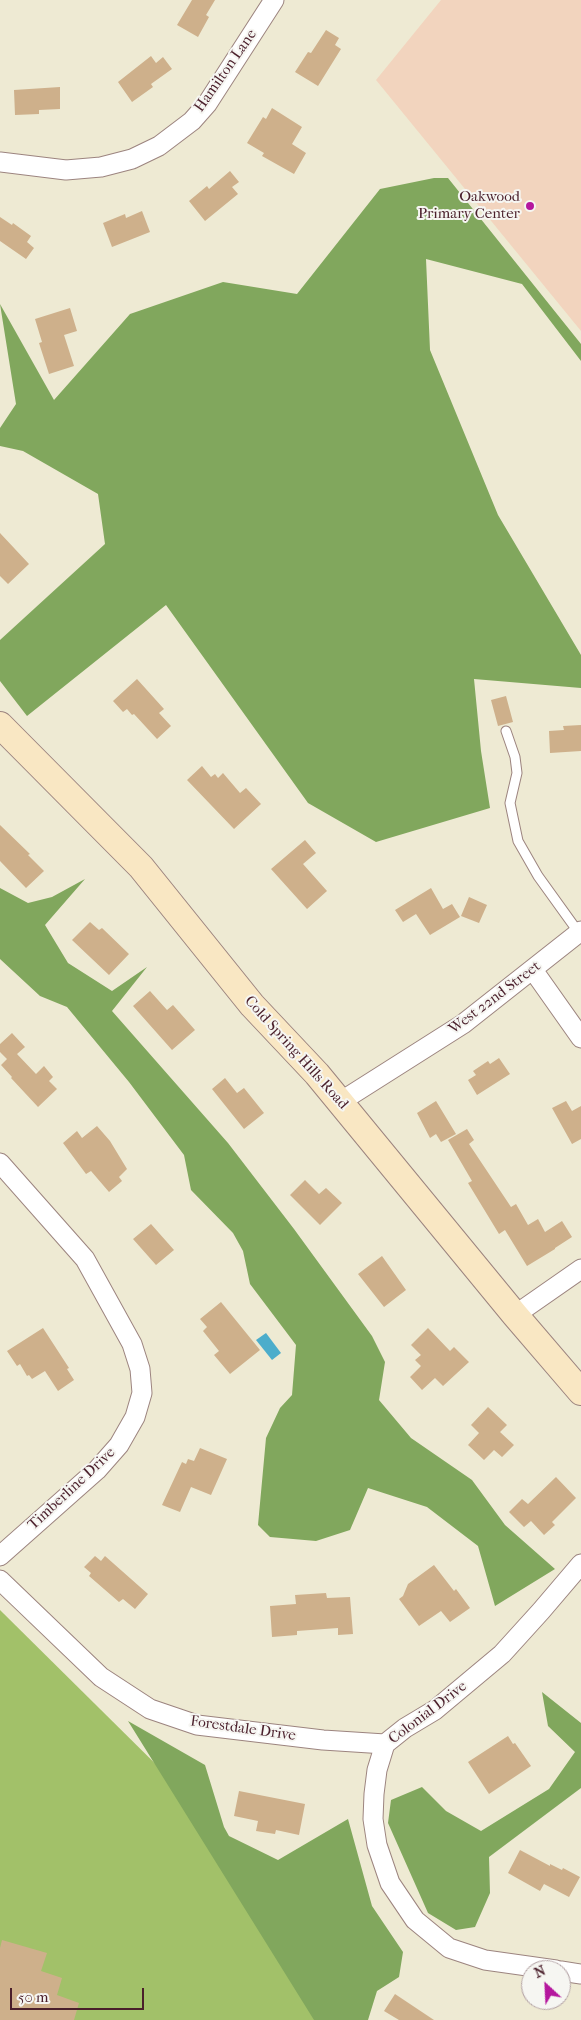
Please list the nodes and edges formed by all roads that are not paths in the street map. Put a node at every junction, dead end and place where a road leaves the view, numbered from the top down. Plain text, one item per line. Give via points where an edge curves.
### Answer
1 (274, 0) edge
2 (0, 162) edge
3 (0, 725) edge
4 (506, 731) dead end
5 (580, 932) edge
6 (533, 970) junction
7 (581, 1038) edge
8 (340, 1102) junction
9 (0, 1163) edge
10 (581, 1268) edge
11 (515, 1314) junction
12 (581, 1392) edge
13 (0, 1556) edge
14 (581, 1564) edge
15 (0, 1580) edge
16 (386, 1744) junction
17 (521, 1965) edge

1 - 2 street, Hamilton Lane via 207,104 192,121 159,146 132,159 101,167 66,170
3 - 8 street, Cold Spring Hills Road via 141,867 252,1005
4 - 5 lane via 517,773 510,803 518,841 538,876
5 - 6 street, West 22nd Street
6 - 7 street
6 - 8 street, West 22nd Street via 463,1024
8 - 11 street, Cold Spring Hills Road
9 - 13 street, Timberline Drive via 85,1259 132,1344 140,1369 142,1393 135,1417 119,1445 97,1470
10 - 11 street
11 - 12 street, Cold Spring Hills Road
14 - 16 street, Colonial Drive via 502,1654 435,1710
15 - 16 street, Forestdale Drive via 102,1677 150,1709 198,1725
16 - 17 street, Colonial Drive via 377,1770 373,1819 377,1845 390,1883 415,1920 449,1948 485,1960

